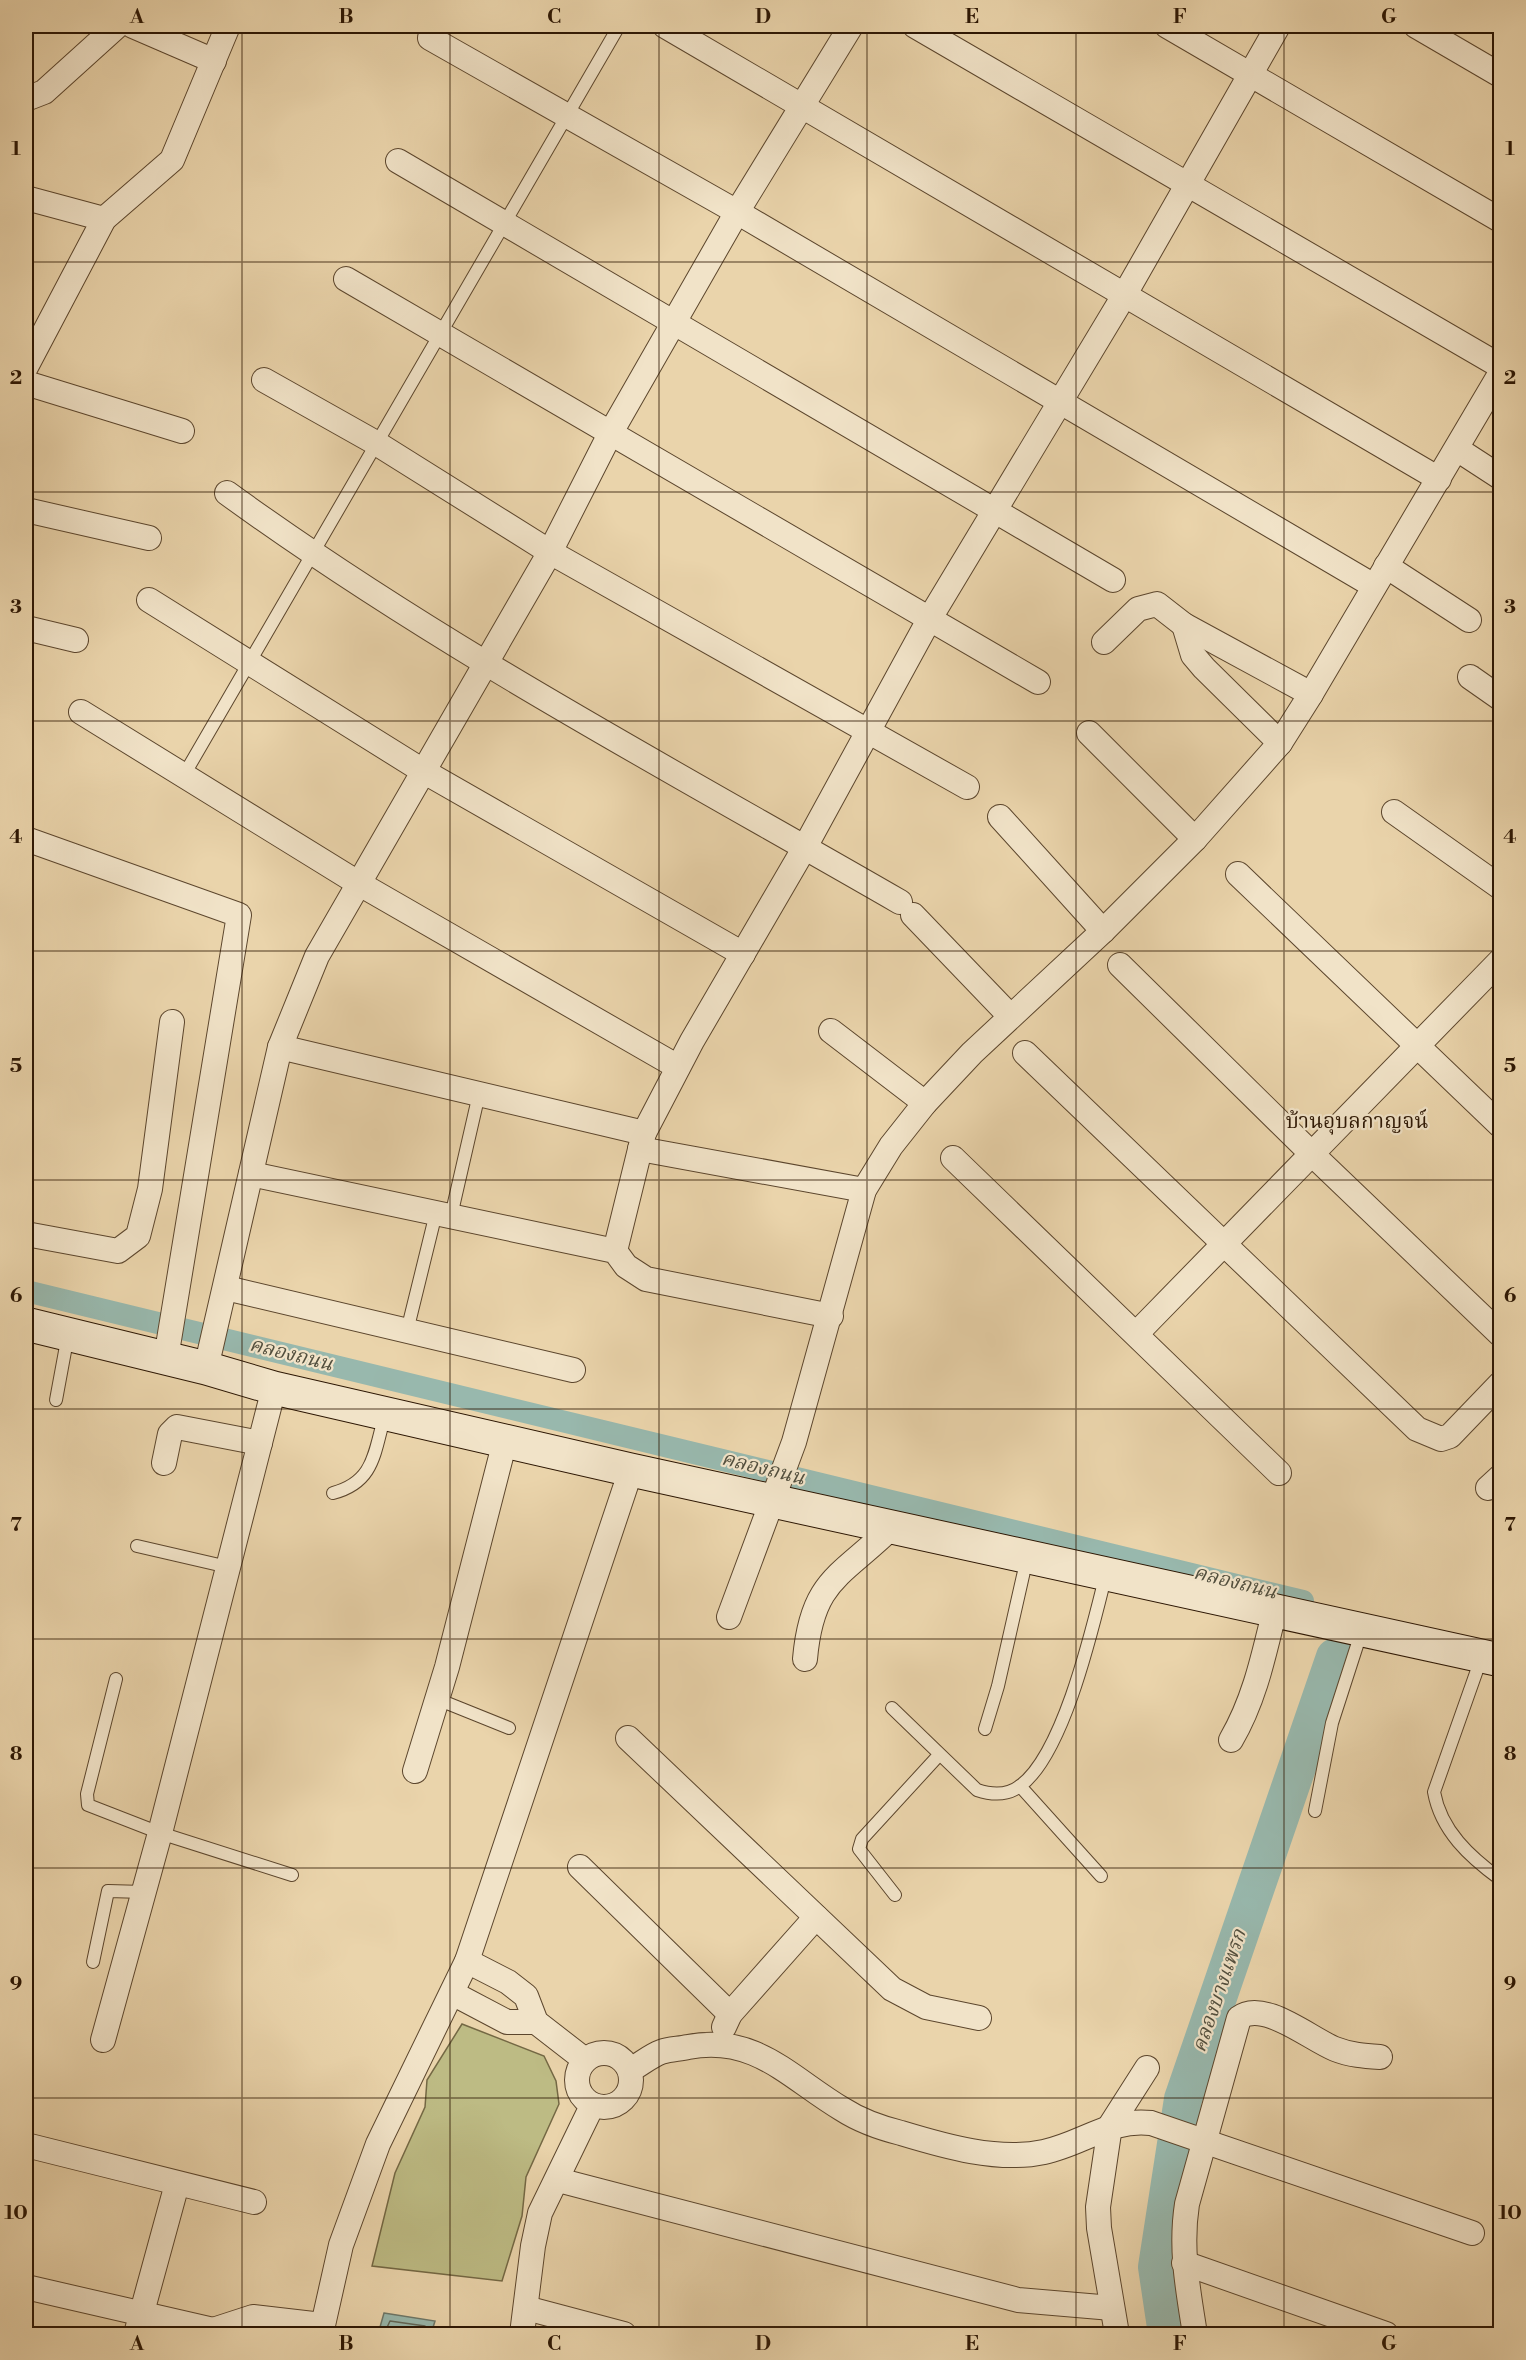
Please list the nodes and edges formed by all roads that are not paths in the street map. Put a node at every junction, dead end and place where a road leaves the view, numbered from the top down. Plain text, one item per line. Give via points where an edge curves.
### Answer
1 (117, 26) edge
2 (133, 26) edge
3 (228, 26) edge
4 (619, 26) edge
5 (665, 26) edge
6 (851, 26) edge
7 (915, 26) edge
8 (1167, 26) edge
9 (1278, 26) edge
10 (1416, 26) edge
11 (430, 38) dead end
12 (214, 61) junction
13 (1249, 73) junction
14 (1500, 75) edge
15 (26, 99) edge
16 (804, 105) junction
17 (566, 117) junction
18 (398, 161) dead end
19 (1186, 184) junction
20 (26, 198) edge
21 (737, 212) junction
22 (104, 219) junction
23 (1500, 220) edge
24 (504, 223) junction
25 (346, 279) dead end
26 (1125, 294) junction
27 (674, 322) junction
28 (439, 335) junction
29 (1500, 366) edge
30 (26, 367) edge
31 (1500, 374) edge
32 (264, 380) dead end
33 (26, 382) edge
34 (1060, 403) junction
35 (182, 431) dead end
36 (610, 434) junction
37 (376, 443) junction
38 (1457, 449) junction
39 (1500, 477) edge
40 (1439, 479) junction
41 (226, 493) dead end
42 (26, 510) edge
43 (993, 511) junction
44 (149, 538) dead end
45 (550, 552) junction
46 (311, 555) junction
47 (1380, 576) junction
48 (1113, 580) dead end
49 (149, 600) dead end
50 (930, 618) junction
51 (1469, 620) dead end
52 (1184, 625) junction
53 (26, 628) edge
54 (76, 640) dead end
55 (1104, 642) dead end
56 (249, 662) junction
57 (485, 663) junction
58 (1470, 677) dead end
59 (1038, 682) dead end
60 (1311, 694) junction
61 (1500, 698) edge
62 (81, 712) dead end
63 (867, 730) junction
64 (1089, 733) dead end
65 (1280, 743) junction
66 (423, 771) junction
67 (184, 774) junction
68 (967, 787) dead end
69 (1394, 812) dead end
70 (1000, 817) dead end
71 (26, 839) edge
72 (1195, 839) junction
73 (805, 847) junction
74 (1239, 874) dead end
75 (357, 884) junction
76 (1500, 887) edge
77 (1103, 931) junction
78 (742, 954) junction
79 (1500, 961) edge
80 (1120, 965) dead end
81 (1010, 1016) junction
82 (172, 1022) dead end
83 (831, 1031) dead end
84 (1418, 1044) junction
85 (280, 1047) junction
86 (1025, 1053) dead end
87 (678, 1067) junction
88 (479, 1094) junction
89 (925, 1103) junction
90 (1500, 1125) edge
91 (642, 1141) junction
92 (1313, 1155) junction
93 (953, 1158) dead end
94 (251, 1174) junction
95 (864, 1190) junction
96 (443, 1215) junction
97 (26, 1234) edge
98 (1225, 1244) junction
99 (615, 1251) junction
100 (224, 1294) junction
101 (831, 1316) junction
102 (26, 1324) edge
103 (407, 1331) junction
104 (68, 1334) junction
105 (1137, 1334) junction
106 (1500, 1334) edge
107 (166, 1357) junction
108 (208, 1360) junction
109 (573, 1370) dead end
110 (1500, 1384) edge
111 (274, 1388) junction
112 (56, 1400) dead end
113 (386, 1413) junction
114 (504, 1441) junction
115 (260, 1443) junction
116 (164, 1463) dead end
117 (631, 1470) junction
118 (1279, 1473) dead end
119 (777, 1492) junction
120 (333, 1493) dead end
121 (893, 1526) junction
122 (137, 1546) dead end
123 (1027, 1555) junction
124 (228, 1567) junction
125 (1106, 1573) junction
126 (1275, 1609) junction
127 (729, 1617) dead end
128 (1362, 1629) junction
129 (1491, 1658) edge
130 (805, 1659) dead end
131 (116, 1679) dead end
132 (437, 1699) junction
133 (892, 1708) dead end
134 (509, 1728) dead end
135 (985, 1729) dead end
136 (628, 1738) dead end
137 (1231, 1740) dead end
138 (939, 1755) junction
139 (415, 1771) dead end
140 (1020, 1786) junction
141 (1315, 1811) dead end
142 (160, 1833) junction
143 (580, 1867) dead end
144 (292, 1875) dead end
145 (1101, 1876) dead end
146 (1500, 1879) edge
147 (144, 1892) junction
148 (895, 1894) dead end
149 (816, 1917) junction
150 (467, 1961) junction
151 (93, 1962) dead end
152 (452, 1993) junction
153 (730, 2014) junction
154 (979, 2018) dead end
155 (536, 2022) junction
156 (103, 2040) dead end
157 (719, 2044) junction
158 (1380, 2057) dead end
159 (585, 2060) junction
160 (1147, 2068) dead end
161 (630, 2070) junction
162 (592, 2106) junction
163 (1110, 2126) junction
164 (1199, 2140) junction
165 (26, 2145) edge
166 (558, 2180) junction
167 (177, 2184) junction
168 (254, 2202) dead end
169 (1472, 2233) dead end
170 (1184, 2263) junction
171 (26, 2286) edge
172 (526, 2308) junction
173 (1112, 2308) junction
174 (139, 2324) edge
175 (321, 2330) edge
176 (216, 2332) edge
177 (522, 2334) edge
178 (624, 2334) edge
179 (1117, 2334) edge
180 (1195, 2334) edge
181 (1386, 2334) edge

1 - 15 street via 44,92
2 - 12 street
3 - 12 street
4 - 17 lane
5 - 16 street
6 - 16 street
7 - 19 street
8 - 13 street
9 - 13 street
10 - 14 street
11 - 17 street
12 - 22 street via 172,160
13 - 19 street
13 - 23 street
16 - 21 street
16 - 26 street
17 - 21 street
17 - 24 lane
18 - 24 street
19 - 26 street
19 - 29 street
20 - 22 street
21 - 27 street
21 - 34 street
22 - 30 street
24 - 27 street
24 - 28 lane
25 - 28 street
26 - 34 street
26 - 40 street
27 - 36 street
27 - 43 street
28 - 36 street
28 - 37 lane
31 - 38 street
32 - 37 street
33 - 35 street
34 - 43 street
34 - 47 street
36 - 45 street
36 - 50 street
37 - 45 street
37 - 46 lane
38 - 39 street
38 - 40 street
40 - 47 street
41 - 46 street
42 - 44 street
43 - 48 street
43 - 50 street
45 - 57 street
45 - 63 street
46 - 56 lane
46 - 57 street
47 - 51 street
47 - 60 street
49 - 56 street
50 - 59 street
50 - 63 street
52 - 55 street via 1157,604 1149,604 1138,609
52 - 60 street
52 - 65 street via 1193,655
53 - 54 street
56 - 66 street
56 - 67 lane
57 - 66 street
57 - 73 street
58 - 61 street
60 - 65 street
62 - 67 street
63 - 68 street
63 - 73 street
64 - 72 street
65 - 72 street
66 - 75 street
66 - 78 street
67 - 75 street
69 - 76 street
70 - 77 street
71 - 107 street via 239,915
72 - 77 street
73 - 78 street
73 - 81 street via 907,908
74 - 84 street
75 - 85 street via 317,956
75 - 87 street
77 - 81 street
78 - 87 street
79 - 84 street
80 - 92 street
81 - 89 street
82 - 97 street via 150,1189 138,1236 118,1251
83 - 89 street
84 - 90 street
84 - 92 street
85 - 88 street
85 - 94 street
86 - 98 street
87 - 91 street
88 - 91 street
88 - 96 lane
89 - 95 street via 891,1146
91 - 95 street
91 - 99 street
92 - 98 street
92 - 106 street
93 - 105 street
94 - 96 street
94 - 100 street
95 - 101 street
96 - 99 street
96 - 103 lane
98 - 105 street
98 - 110 street via 1400,1414 1430,1436 1450,1436
99 - 101 street via 626,1266 646,1279
100 - 103 street
100 - 108 street
101 - 119 street
102 - 104 street
103 - 109 street
104 - 107 street
104 - 112 lane
105 - 118 street
107 - 108 street
108 - 111 street
111 - 113 street
111 - 115 street
113 - 114 street
113 - 120 lane via 369,1469 351,1489
114 - 117 street
114 - 132 street
115 - 116 street via 177,1427 170,1434
115 - 124 street
117 - 119 street
117 - 150 street
119 - 121 street
119 - 127 street
121 - 123 street
121 - 130 street via 824,1590 812,1612
122 - 124 lane
123 - 125 street
123 - 135 lane
124 - 142 street
125 - 126 street
125 - 140 lane via 1084,1663 1058,1727 1035,1770
126 - 128 street
126 - 137 street via 1258,1680
128 - 129 street
128 - 141 lane via 1332,1723
129 - 146 lane via 1434,1791 1437,1807 1463,1849
131 - 142 lane via 87,1794 88,1806
132 - 134 lane
132 - 139 street
133 - 138 lane
136 - 149 street
138 - 140 lane via 977,1790 997,1794
138 - 148 lane via 862,1839 859,1849
140 - 145 lane
142 - 144 lane
142 - 147 street
143 - 153 street
147 - 151 lane via 108,1891
147 - 156 street
149 - 153 street
149 - 154 street via 906,1999
150 - 152 street
150 - 155 street via 526,1996
152 - 155 street via 507,2022
152 - 175 street via 378,2145 341,2245
153 - 157 street
155 - 159 street
157 - 161 street via 661,2052
157 - 163 street via 777,2063 843,2110 865,2120 900,2133 975,2151 1041,2153
158 - 164 street via 1348,2054 1270,2016 1246,2013 1239,2018
159 - 161 street via 594,2055 615,2055
159 - 162 street via 576,2080 584,2099
160 - 163 street
161 - 162 street via 629,2091 623,2100 614,2106
162 - 166 street
163 - 164 street via 1136,2121 1151,2123
163 - 173 street via 1098,2207
164 - 169 street
164 - 170 street via 1183,2229
165 - 167 street
166 - 172 street via 540,2213
166 - 173 street via 1018,2300
167 - 168 street
167 - 174 street
170 - 180 street
170 - 181 street
171 - 174 street
172 - 177 street
172 - 178 street
173 - 179 street
174 - 176 street
175 - 176 street via 253,2317

